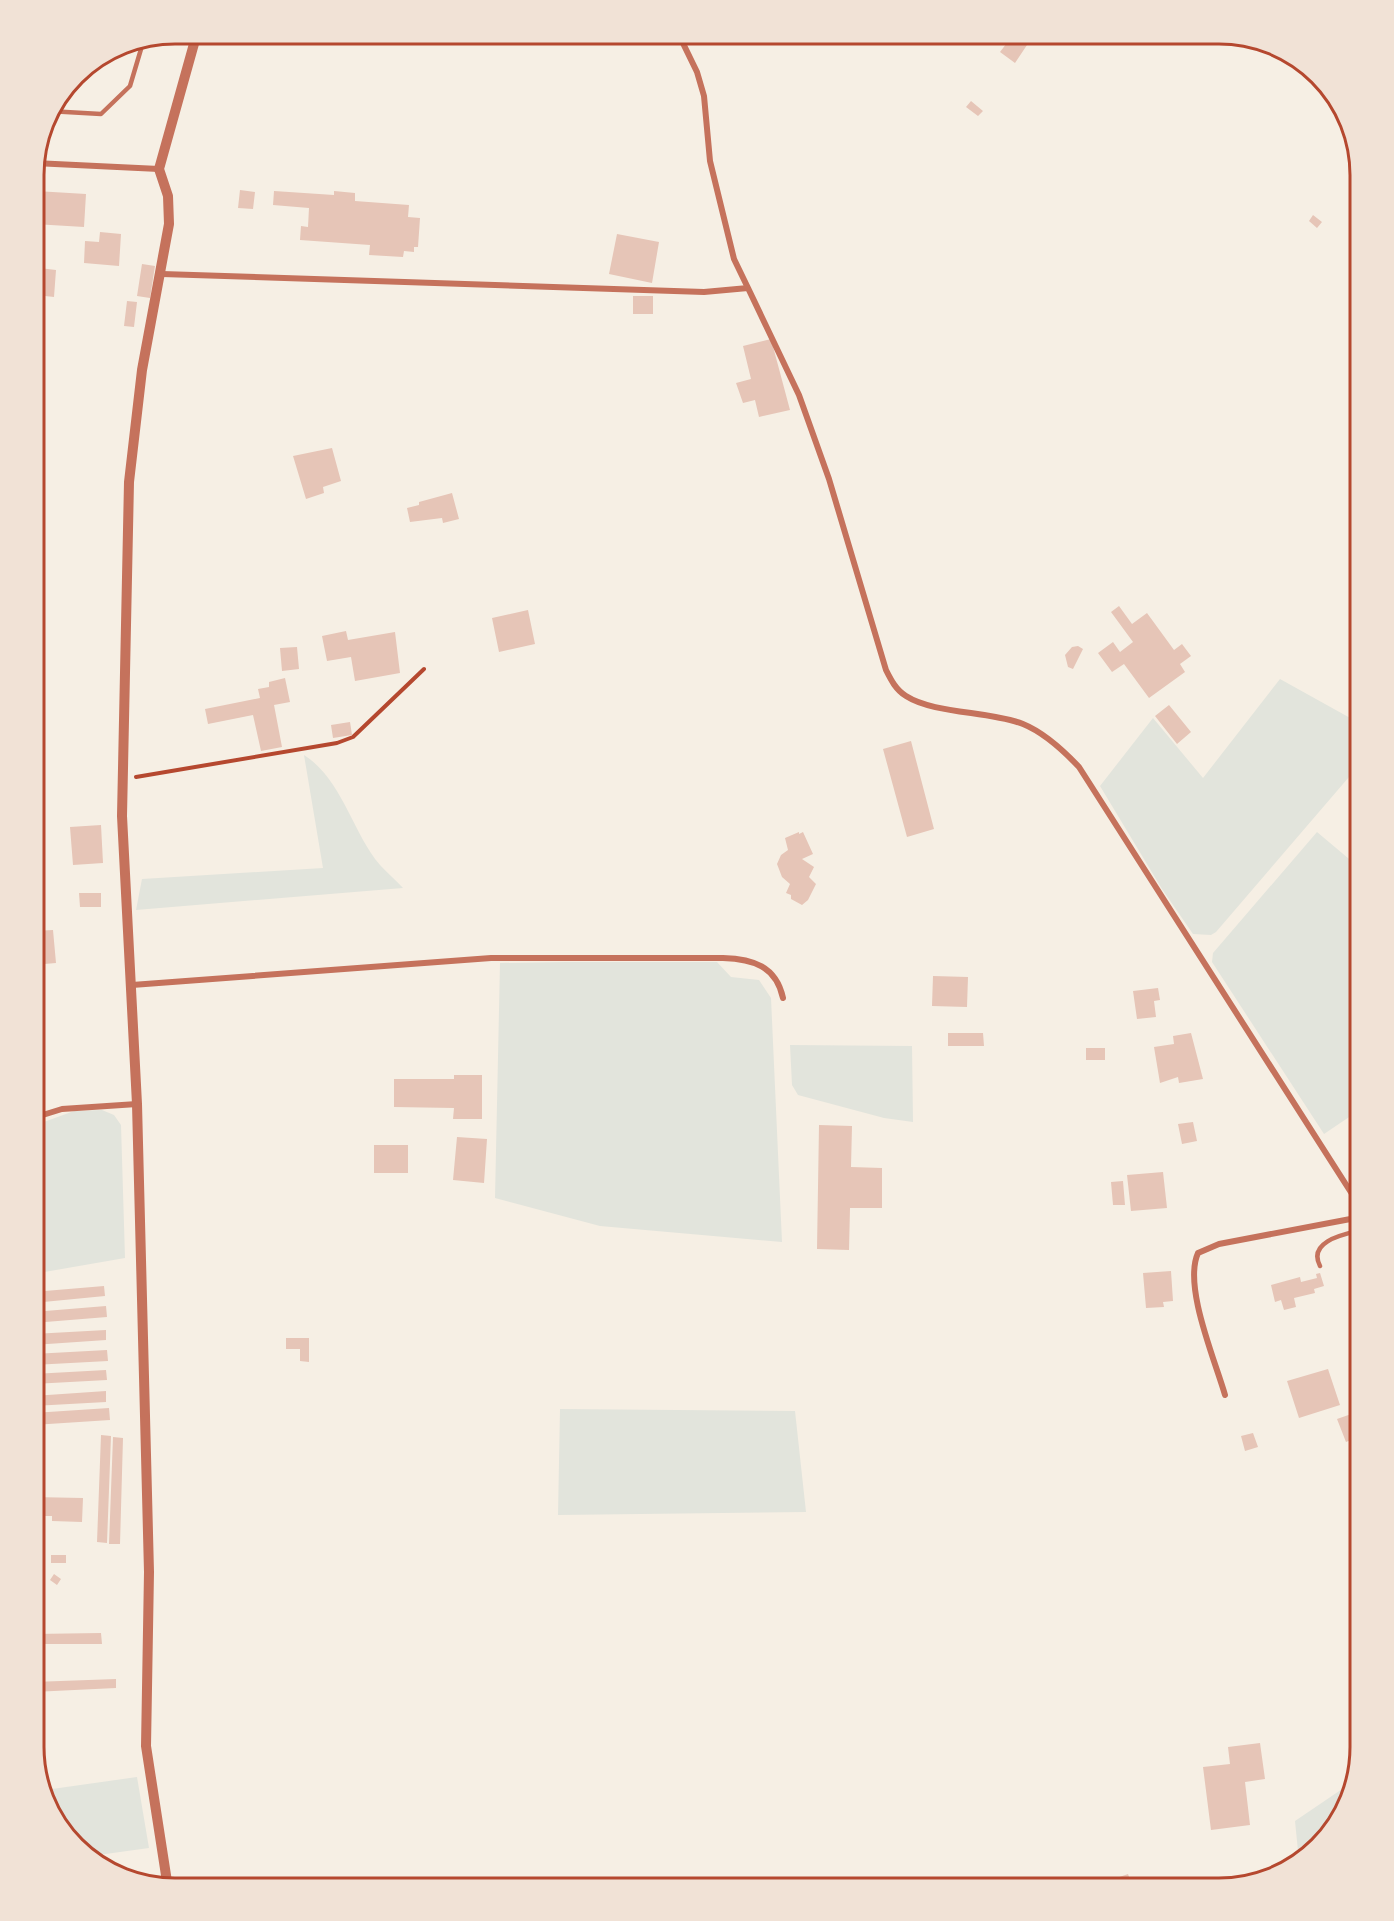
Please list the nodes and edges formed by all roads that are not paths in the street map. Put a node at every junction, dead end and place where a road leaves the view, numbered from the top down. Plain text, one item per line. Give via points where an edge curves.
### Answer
1 (194, 44) edge
2 (683, 44) edge
3 (141, 48) edge
4 (60, 112) edge
5 (44, 163) edge
6 (159, 169) junction
7 (162, 274) junction
8 (748, 288) junction
9 (132, 985) junction
10 (783, 998) dead end
11 (137, 1104) junction
12 (44, 1115) edge
13 (1350, 1191) edge
14 (1350, 1219) edge
15 (1350, 1234) edge
16 (1320, 1266) dead end
17 (1225, 1395) dead end
18 (166, 1877) edge

1 - 6 street
2 - 8 street via 704,96 710,161 734,259
3 - 4 lane via 130,86 101,114
5 - 6 street
6 - 7 street via 168,196 169,224
7 - 8 street via 704,292
7 - 9 street via 142,370 129,483 122,816
8 - 13 street via 799,395 893,684 905,696 921,703 1025,725 1079,767
9 - 10 street via 491,958 712,958 745,959 766,968 776,978
9 - 11 street
11 - 12 street via 62,1109
11 - 18 street via 149,1572 146,1746
14 - 17 street via 1219,1244 1198,1253 1194,1268 1196,1292
15 - 16 lane via 1324,1243 1318,1252

